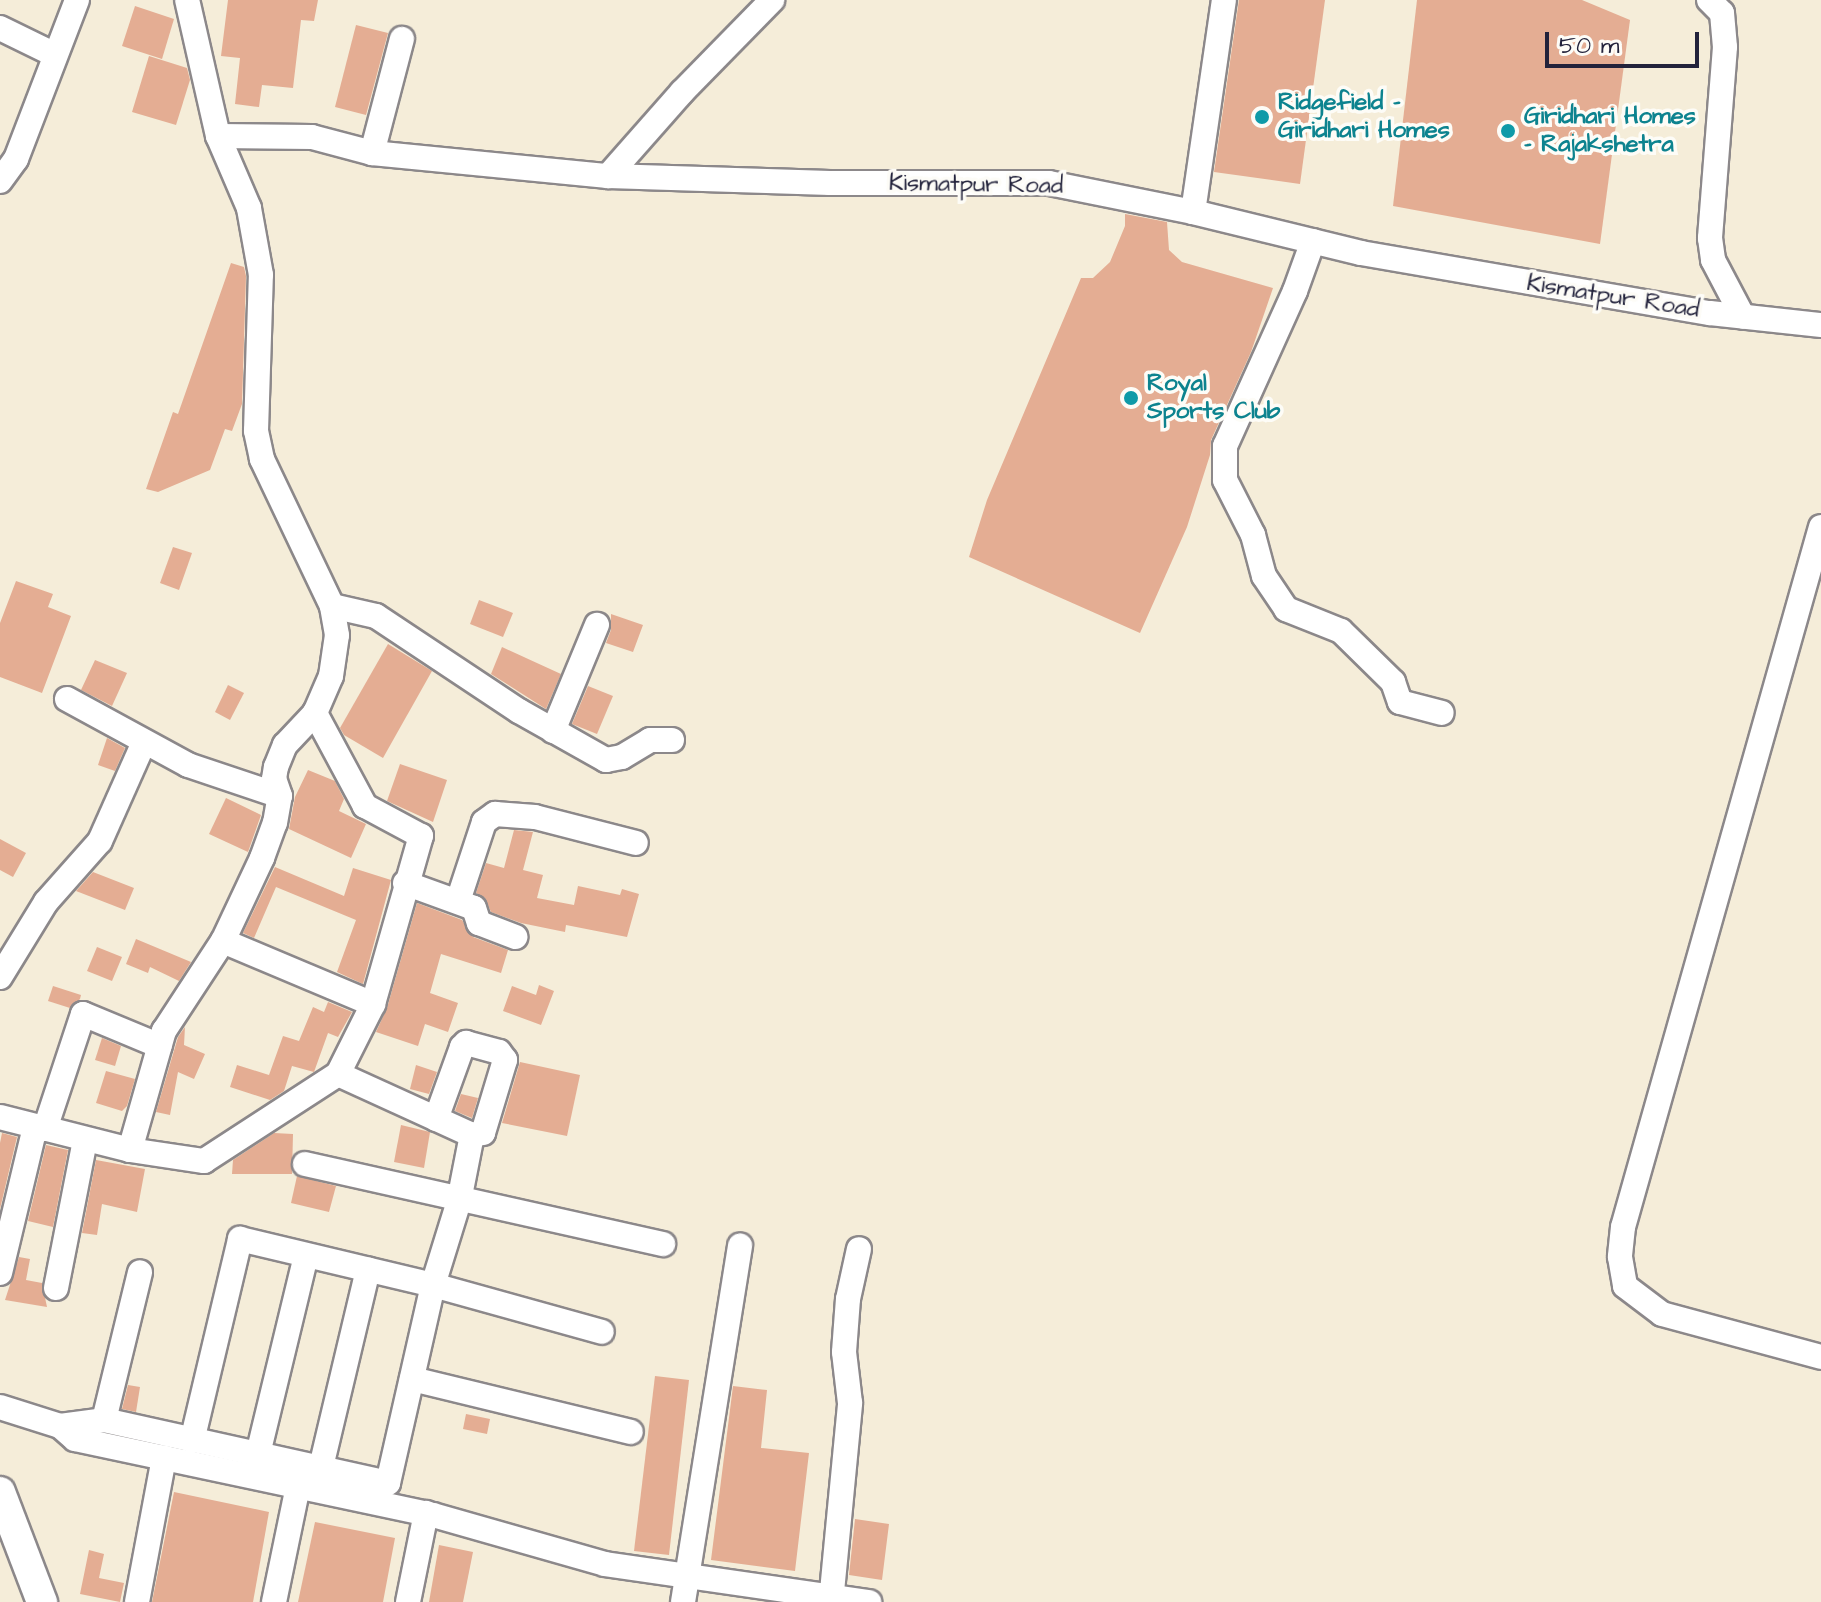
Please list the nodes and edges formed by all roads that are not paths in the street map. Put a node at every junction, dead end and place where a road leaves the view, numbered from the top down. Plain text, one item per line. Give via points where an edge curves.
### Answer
1 (77, 0) edge
2 (187, 0) edge
3 (772, 0) edge
4 (1224, 0) edge
5 (1709, 0) edge
6 (0, 28) edge
7 (402, 39) dead end
8 (55, 55) junction
9 (218, 136) junction
10 (372, 153) junction
11 (608, 176) junction
12 (0, 181) edge
13 (1193, 212) junction
14 (1313, 241) junction
15 (1743, 317) junction
16 (1821, 325) edge
17 (1821, 527) edge
18 (332, 606) junction
19 (597, 625) dead end
20 (67, 699) dead end
21 (315, 713) junction
22 (1442, 713) dead end
23 (553, 731) junction
24 (672, 740) dead end
25 (144, 742) junction
26 (280, 796) junction
27 (636, 843) dead end
28 (405, 883) junction
29 (458, 901) junction
30 (515, 937) dead end
31 (223, 941) junction
32 (8, 945) edge
33 (0, 977) edge
34 (373, 1004) junction
35 (160, 1046) junction
36 (338, 1074) junction
37 (0, 1117) edge
38 (436, 1119) junction
39 (40, 1128) junction
40 (472, 1135) junction
41 (85, 1140) junction
42 (130, 1150) junction
43 (305, 1164) dead end
44 (459, 1201) junction
45 (663, 1244) dead end
46 (740, 1246) dead end
47 (859, 1249) dead end
48 (306, 1256) junction
49 (368, 1270) junction
50 (140, 1272) dead end
51 (0, 1273) edge
52 (433, 1285) junction
53 (56, 1288) dead end
54 (602, 1332) dead end
55 (1821, 1357) edge
56 (412, 1379) junction
57 (0, 1407) edge
58 (104, 1420) junction
59 (60, 1426) junction
60 (631, 1432) dead end
61 (192, 1441) junction
62 (258, 1454) junction
63 (164, 1458) junction
64 (321, 1467) junction
65 (298, 1486) junction
66 (0, 1492) edge
67 (426, 1513) junction
68 (687, 1576) junction
69 (832, 1599) edge
70 (42, 1602) edge
71 (137, 1602) edge
72 (274, 1602) edge
73 (408, 1602) edge
74 (683, 1602) edge
75 (869, 1602) edge

1 - 8 street
2 - 9 street
3 - 11 street
4 - 13 street
5 - 15 street via 1722,13 1725,47 1710,238 1713,260
6 - 8 street
7 - 10 street
8 - 12 street via 19,151
9 - 10 street, Kismatpur Road via 312,137
9 - 18 street via 249,208 261,275 256,431 262,459
10 - 11 street, Kismatpur Road
11 - 13 street, Kismatpur Road via 1049,183
13 - 14 street, Kismatpur Road
14 - 15 street, Kismatpur Road via 1533,285
14 - 22 street via 1225,446 1225,480 1253,535 1264,576 1286,609 1341,631 1393,682 1400,702
15 - 16 street, Kismatpur Road
17 - 55 street via 1623,1227 1620,1257 1625,1286 1662,1314
18 - 21 street via 337,635 331,676
18 - 23 street via 376,616
19 - 23 street
20 - 25 street
21 - 26 street via 280,756 274,779
21 - 28 street via 365,806 421,836
23 - 24 street via 606,760 650,740
25 - 26 street via 188,765
25 - 32 street via 100,841
26 - 31 street via 262,858
27 - 29 street via 535,817 495,814 484,822
28 - 29 street
28 - 34 street
29 - 30 street via 474,908 479,923
31 - 34 street
31 - 35 street via 164,1031
32 - 33 street
34 - 36 street
35 - 39 street via 83,1014
35 - 42 street
36 - 38 street
36 - 42 street via 204,1161
37 - 39 street
38 - 40 street
38 - 40 street via 462,1047 466,1043 499,1052 505,1060 483,1133
39 - 41 street
39 - 51 street
40 - 44 street
41 - 42 street
41 - 53 street
43 - 44 street
44 - 45 street
44 - 52 street
46 - 68 street
47 - 69 street via 846,1325 850,1403
48 - 49 street
48 - 61 street via 240,1239
48 - 62 street
49 - 52 street
49 - 64 street
50 - 58 street
52 - 54 street
52 - 56 street
56 - 60 street
56 - 64 street via 388,1483
57 - 59 street
58 - 59 street
58 - 61 street
59 - 63 street via 75,1439
61 - 62 street
62 - 64 street
63 - 65 street
63 - 71 street
65 - 67 street
65 - 72 street
66 - 70 main road
67 - 68 street via 605,1564
67 - 73 street
68 - 69 street
68 - 74 street
69 - 75 street

